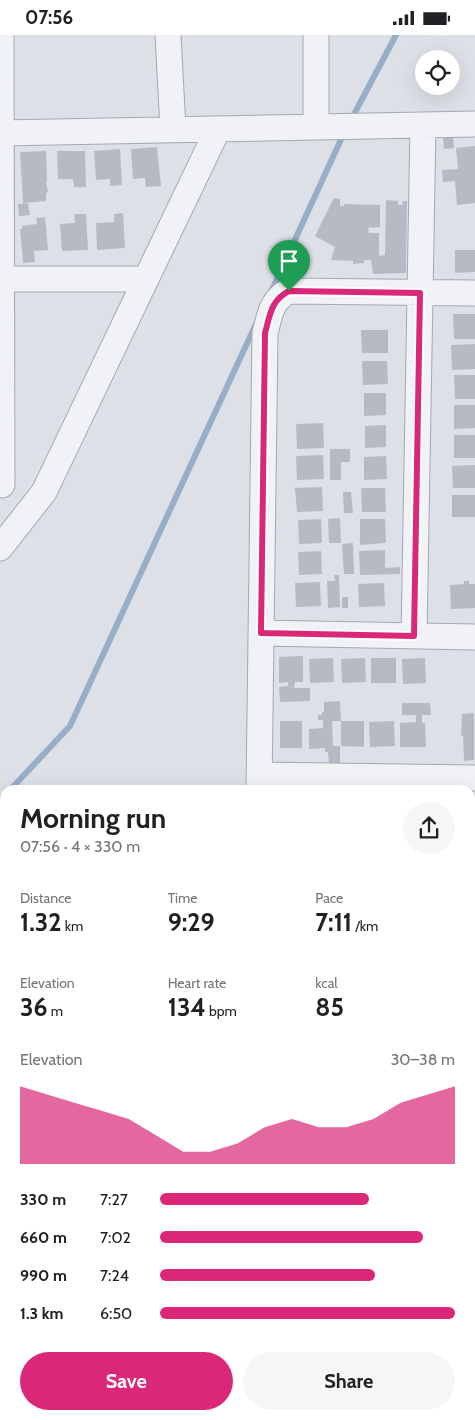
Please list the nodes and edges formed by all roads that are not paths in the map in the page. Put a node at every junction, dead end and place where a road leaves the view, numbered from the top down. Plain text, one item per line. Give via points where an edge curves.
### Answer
1 (1, 35) edge
2 (168, 35) edge
3 (316, 35) edge
4 (1, 71) edge
5 (475, 124) edge
6 (423, 125) junction
7 (316, 127) junction
8 (173, 129) junction
9 (218, 129) junction
10 (1, 133) edge
11 (2, 279) junction
12 (146, 279) junction
13 (420, 293) junction
14 (475, 293) edge
15 (1, 485) edge
16 (30, 510) junction
17 (0, 548) edge
18 (261, 633) junction
19 (414, 636) junction
20 (475, 637) edge
21 (475, 778) edge
22 (260, 782) edge
23 (417, 784) edge

1 - 4 street
2 - 8 street
3 - 7 street
4 - 10 street
5 - 6 street
6 - 7 street
6 - 13 street
7 - 9 street
8 - 9 street
8 - 10 street
9 - 12 street
10 - 11 street
11 - 12 street
11 - 15 street
12 - 16 street via 44,492
13 - 14 street
13 - 18 street via 289,291 279,296 271,309 265,333
13 - 19 street
15 - 16 street
16 - 17 street
18 - 19 street
18 - 22 street
19 - 20 street
21 - 23 street
22 - 23 street

